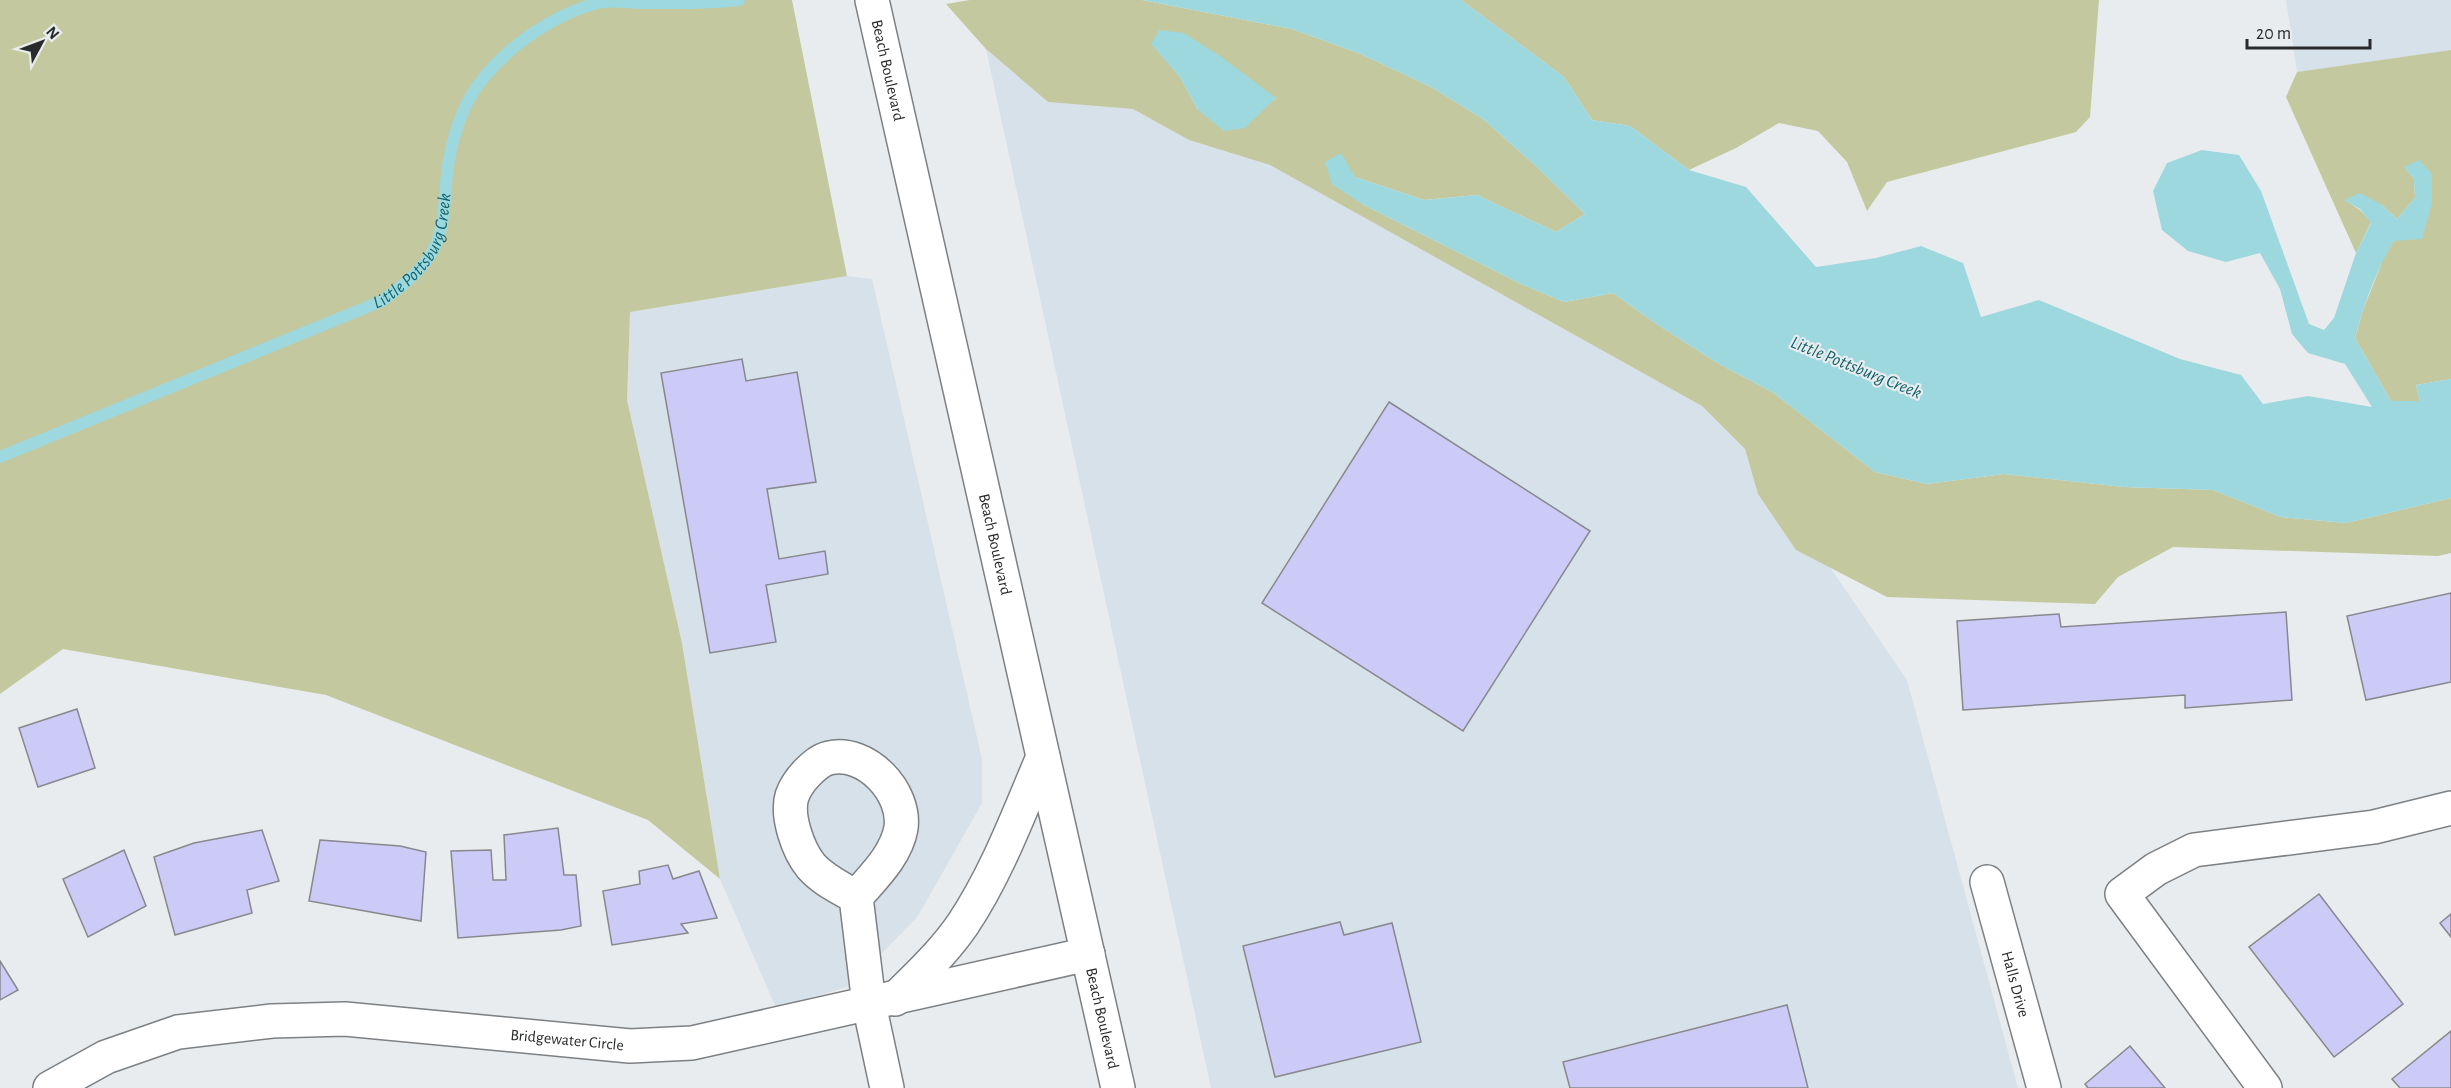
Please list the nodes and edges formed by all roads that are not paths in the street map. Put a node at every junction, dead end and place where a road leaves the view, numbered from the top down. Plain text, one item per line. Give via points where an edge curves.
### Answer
1 (873, 0) edge
2 (1043, 757) junction
3 (2451, 808) edge
4 (1988, 882) dead end
5 (856, 897) dead end
6 (1088, 954) junction
7 (882, 1001) junction
8 (50, 1088) edge
9 (887, 1088) edge
10 (1118, 1088) edge
11 (2044, 1088) edge
12 (2265, 1088) edge

1 - 2 main road, Beach Boulevard
2 - 6 main road, Beach Boulevard
2 - 7 main road via 997,861 963,923 933,962
3 - 12 main road via 2374,827 2194,850 2156,869 2122,894
4 - 11 main road, Halls Drive
5 - 7 main road
6 - 7 main road, Bridgewater Circle
6 - 10 main road, Beach Boulevard
7 - 8 main road, Bridgewater Circle via 692,1043 630,1046 345,1019 272,1021 178,1032 106,1057
7 - 9 main road

